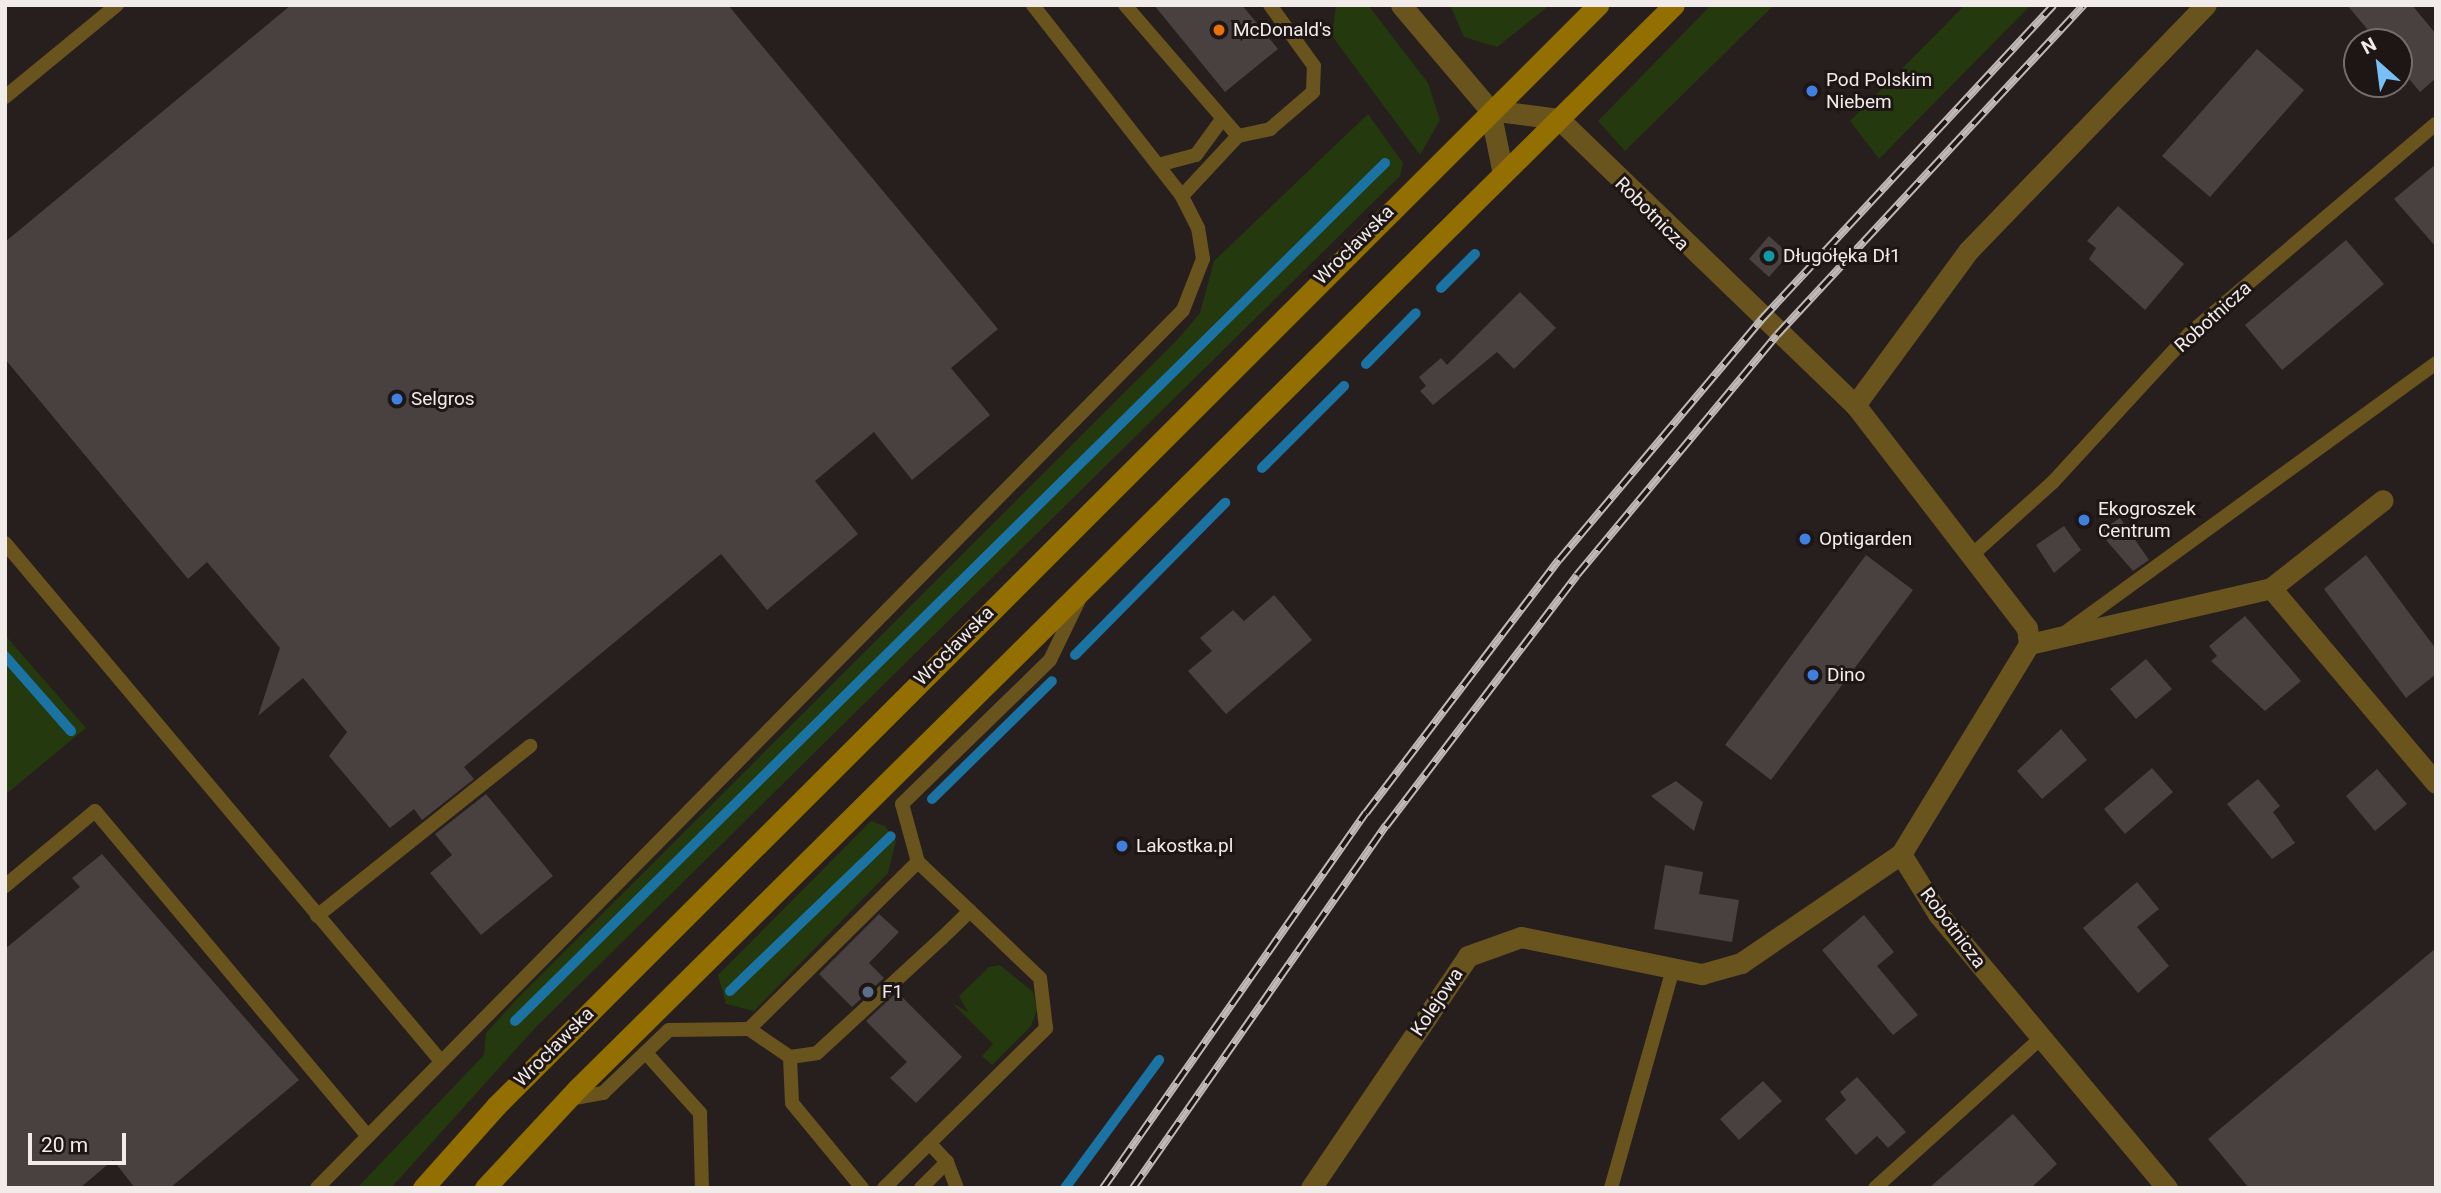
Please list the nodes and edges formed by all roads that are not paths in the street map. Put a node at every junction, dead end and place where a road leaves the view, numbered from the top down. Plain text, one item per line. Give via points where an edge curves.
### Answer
1 (117, 5) edge
2 (1032, 5) edge
3 (1125, 5) edge
4 (1270, 5) edge
5 (1401, 5) edge
6 (1598, 5) edge
7 (1674, 5) edge
8 (2206, 5) edge
9 (5, 97) edge
10 (1490, 110) junction
11 (1559, 119) junction
12 (1220, 122) junction
13 (2436, 124) edge
14 (1238, 136) junction
15 (1158, 165) junction
16 (1503, 174) junction
17 (1182, 196) junction
18 (2436, 363) edge
19 (1855, 405) junction
20 (2383, 500) dead end
21 (5, 543) edge
22 (1973, 554) junction
23 (2271, 588) junction
24 (1080, 597) junction
25 (2055, 638) junction
26 (2029, 644) junction
27 (530, 746) dead end
28 (2436, 783) edge
29 (1901, 854) junction
30 (918, 862) junction
31 (5, 886) edge
32 (970, 911) junction
33 (317, 916) junction
34 (1672, 973) junction
35 (749, 1029) junction
36 (2042, 1037) junction
37 (646, 1053) junction
38 (790, 1057) junction
39 (439, 1059) junction
40 (567, 1099) junction
41 (366, 1134) junction
42 (929, 1143) junction
43 (947, 1162) junction
44 (317, 1188) edge
45 (423, 1188) edge
46 (485, 1188) edge
47 (702, 1188) edge
48 (862, 1188) edge
49 (884, 1188) edge
50 (921, 1188) edge
51 (957, 1188) edge
52 (1311, 1188) edge
53 (1611, 1188) edge
54 (1875, 1188) edge
55 (2167, 1188) edge

1 - 9 lane
2 - 15 lane
3 - 12 lane
4 - 14 lane via 1314,66 1313,92 1270,128
5 - 10 street
6 - 10 main road, Wrocławska
7 - 11 main road
8 - 19 street via 1969,250
10 - 11 street
10 - 16 street
10 - 45 main road, Wrocławska via 505,1096
11 - 16 main road
11 - 19 street, Robotnicza
12 - 14 lane
12 - 15 lane via 1195,155
13 - 22 lane, Robotnicza via 2190,333 2053,482
14 - 17 lane
15 - 17 lane
16 - 24 main road
17 - 39 lane via 1203,259 1192,294 1167,329
18 - 25 lane
19 - 22 street, Robotnicza
20 - 23 street
21 - 33 lane
22 - 26 street, Robotnicza via 2027,628
23 - 25 street
23 - 28 street
24 - 30 lane via 1050,660 902,804
24 - 40 main road
25 - 26 street
26 - 29 street
27 - 33 lane
29 - 34 street, Kolejowa via 1741,963 1702,974
29 - 36 street, Robotnicza via 1938,914
30 - 32 lane
30 - 35 lane
31 - 41 lane via 95,811
32 - 38 lane via 836,1040 817,1053
32 - 42 lane via 1040,978 1046,1028
33 - 39 lane
34 - 52 street, Kolejowa via 1521,937 1468,956
34 - 53 lane
35 - 37 lane via 669,1030
35 - 38 lane
36 - 54 lane
36 - 55 street, Robotnicza
37 - 40 lane via 603,1093
37 - 47 lane via 700,1113
38 - 48 lane via 792,1103
39 - 41 lane
40 - 46 main road
41 - 44 lane
42 - 43 lane
42 - 49 lane
43 - 50 lane
43 - 51 lane

